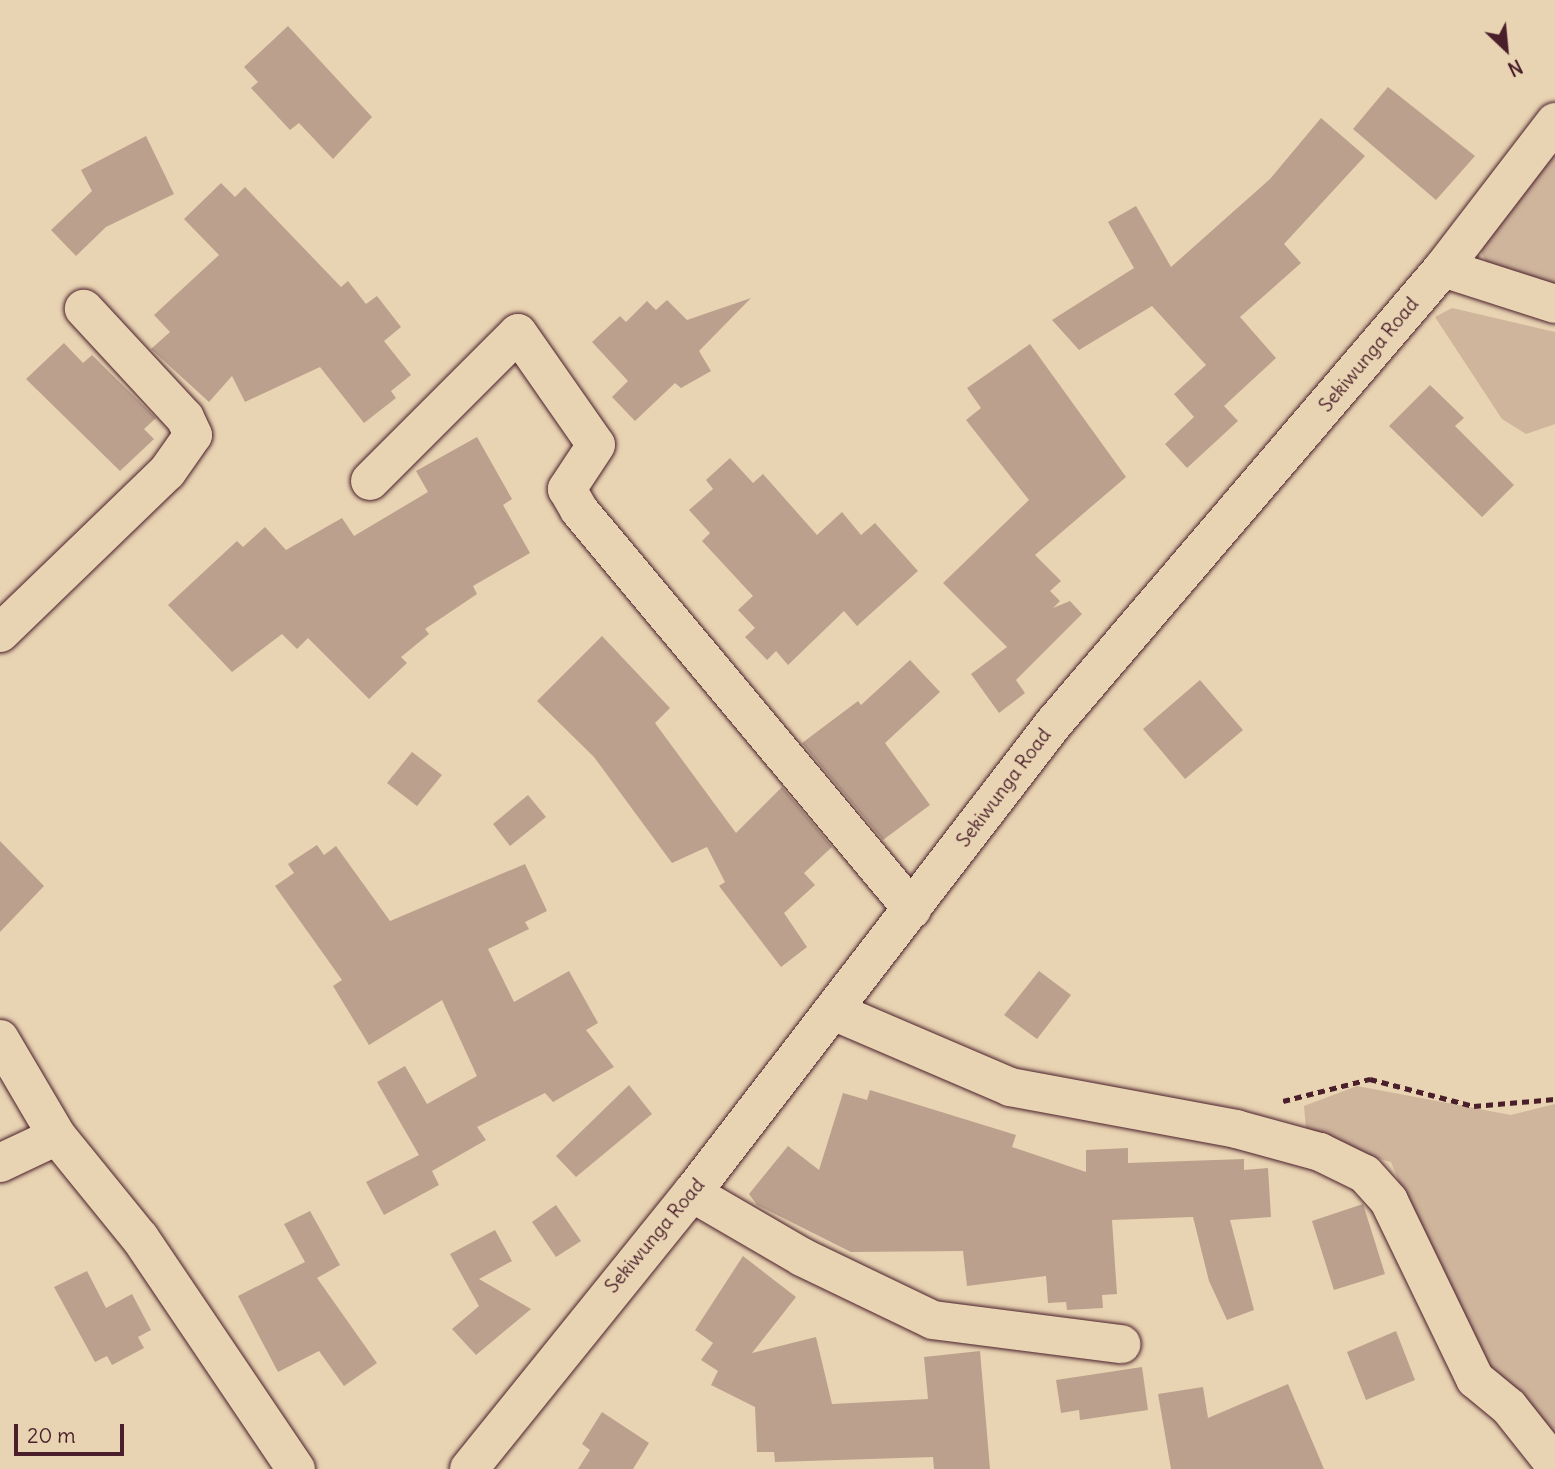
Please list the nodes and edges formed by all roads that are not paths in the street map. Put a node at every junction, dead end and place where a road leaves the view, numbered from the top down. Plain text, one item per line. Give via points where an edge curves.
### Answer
1 (1555, 121) edge
2 (1443, 268) junction
3 (1555, 304) edge
4 (84, 309) dead end
5 (370, 481) dead end
6 (0, 634) edge
7 (912, 909) junction
8 (833, 1011) junction
9 (0, 1039) edge
10 (57, 1136) junction
11 (0, 1163) edge
12 (692, 1193) junction
13 (1121, 1344) dead end
14 (1555, 1465) edge
15 (296, 1469) edge
16 (469, 1469) edge

1 - 2 street, Sekiwunga Road
2 - 3 street
2 - 7 street, Sekiwunga Road via 1054,723
4 - 6 street via 184,418 192,435 167,472
5 - 7 street via 518,332 596,445 566,489 579,510
7 - 8 street, Sekiwunga Road
8 - 12 street, Sekiwunga Road
8 - 14 street via 1010,1087 1236,1129 1320,1152 1365,1174 1390,1201 1475,1379 1509,1407
9 - 10 street
10 - 11 street
10 - 15 street via 140,1238
12 - 13 street via 802,1257 933,1320
12 - 16 street, Sekiwunga Road

